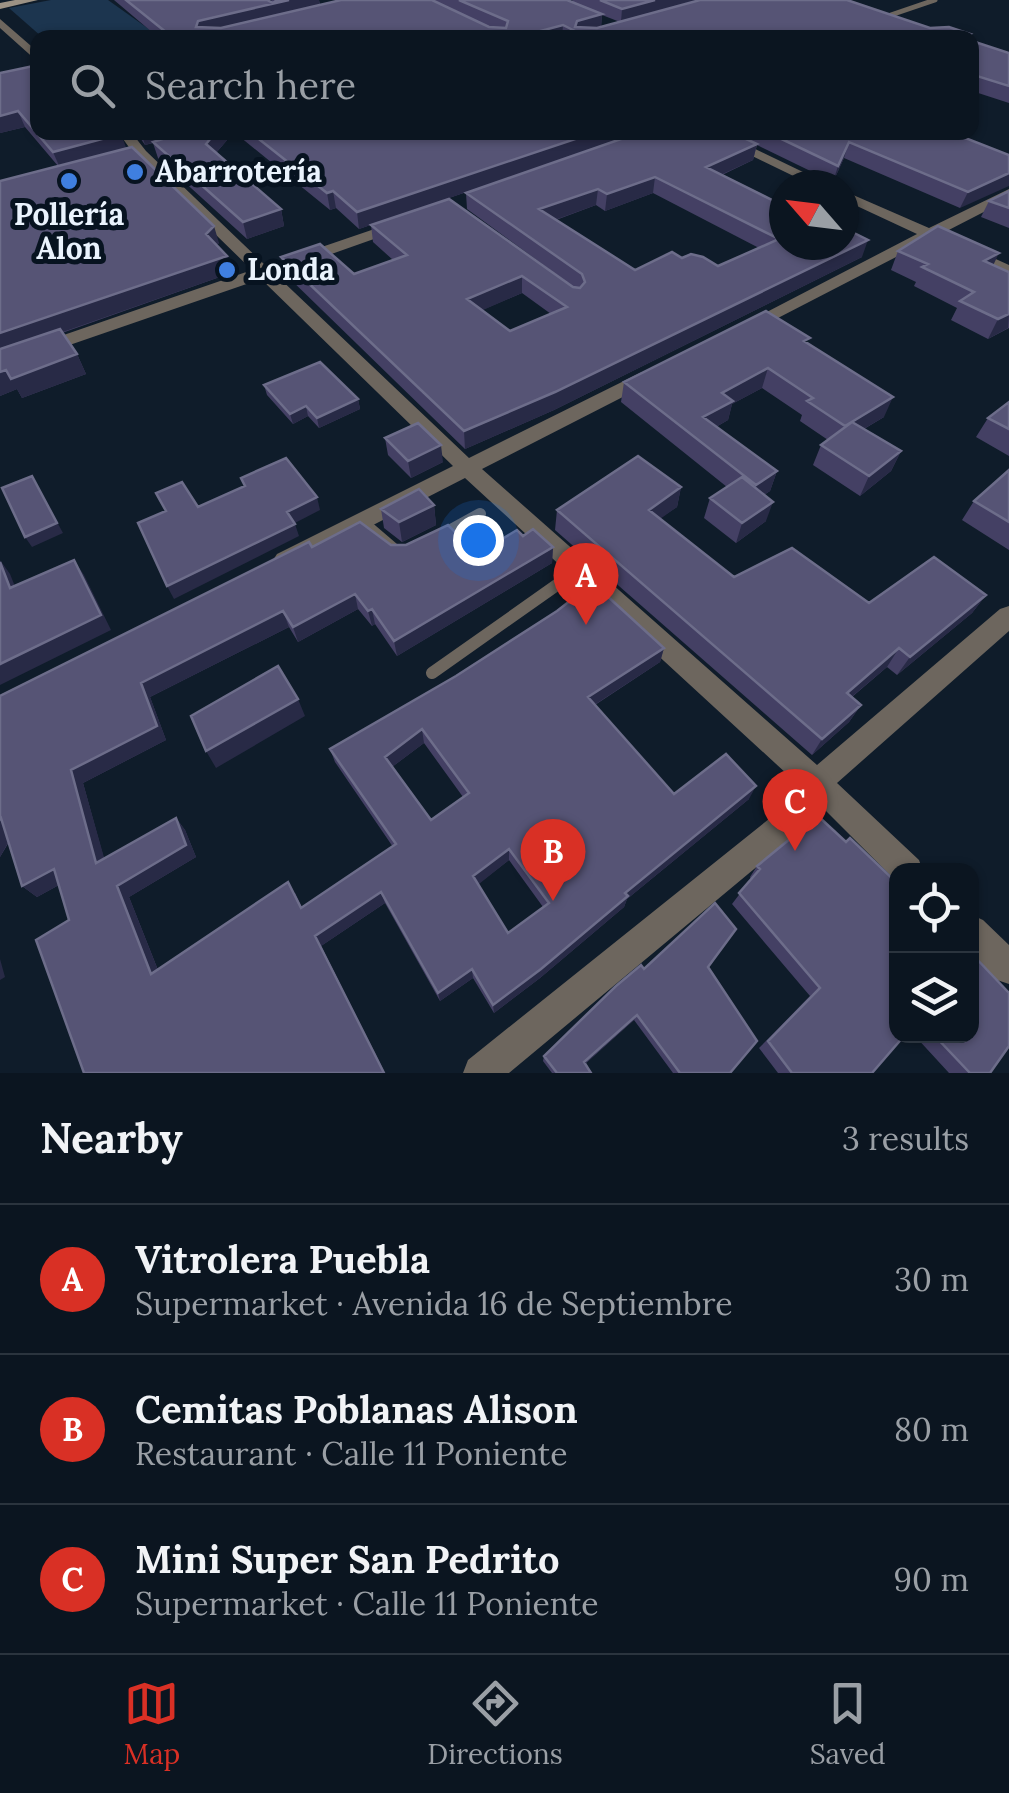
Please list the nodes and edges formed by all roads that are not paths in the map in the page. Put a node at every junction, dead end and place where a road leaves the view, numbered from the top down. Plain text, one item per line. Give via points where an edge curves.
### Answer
1 (33, 0) edge
2 (935, 0) edge
3 (0, 6) edge
4 (864, 14) edge
5 (880, 19) junction
6 (0, 22) edge
7 (894, 24) edge
8 (30, 50) edge
9 (130, 140) edge
10 (726, 140) edge
11 (791, 170) edge
12 (1009, 193) edge
13 (859, 201) edge
14 (414, 220) edge
15 (929, 234) junction
16 (1009, 270) edge
17 (264, 272) junction
18 (734, 333) edge
19 (0, 363) edge
20 (663, 369) edge
21 (468, 468) junction
22 (480, 514) dead end
23 (361, 522) junction
24 (431, 541) edge
25 (414, 550) edge
26 (578, 570) junction
27 (258, 573) edge
28 (1008, 619) edge
29 (432, 673) dead end
30 (817, 782) junction
31 (901, 863) edge
32 (979, 939) edge
33 (1009, 968) edge
34 (481, 1073) edge

1 - 3 main road
2 - 5 lane
4 - 5 street
5 - 7 street
6 - 8 street
9 - 17 street
10 - 11 street
12 - 15 street
13 - 15 street
14 - 17 street
15 - 16 street
15 - 18 street
17 - 19 street
17 - 21 street
20 - 21 street
21 - 23 street
21 - 26 street
22 - 24 lane
23 - 25 lane via 394,551
23 - 27 street
26 - 29 lane
26 - 30 street
28 - 30 street
30 - 31 street
30 - 34 street via 804,809
32 - 33 street

